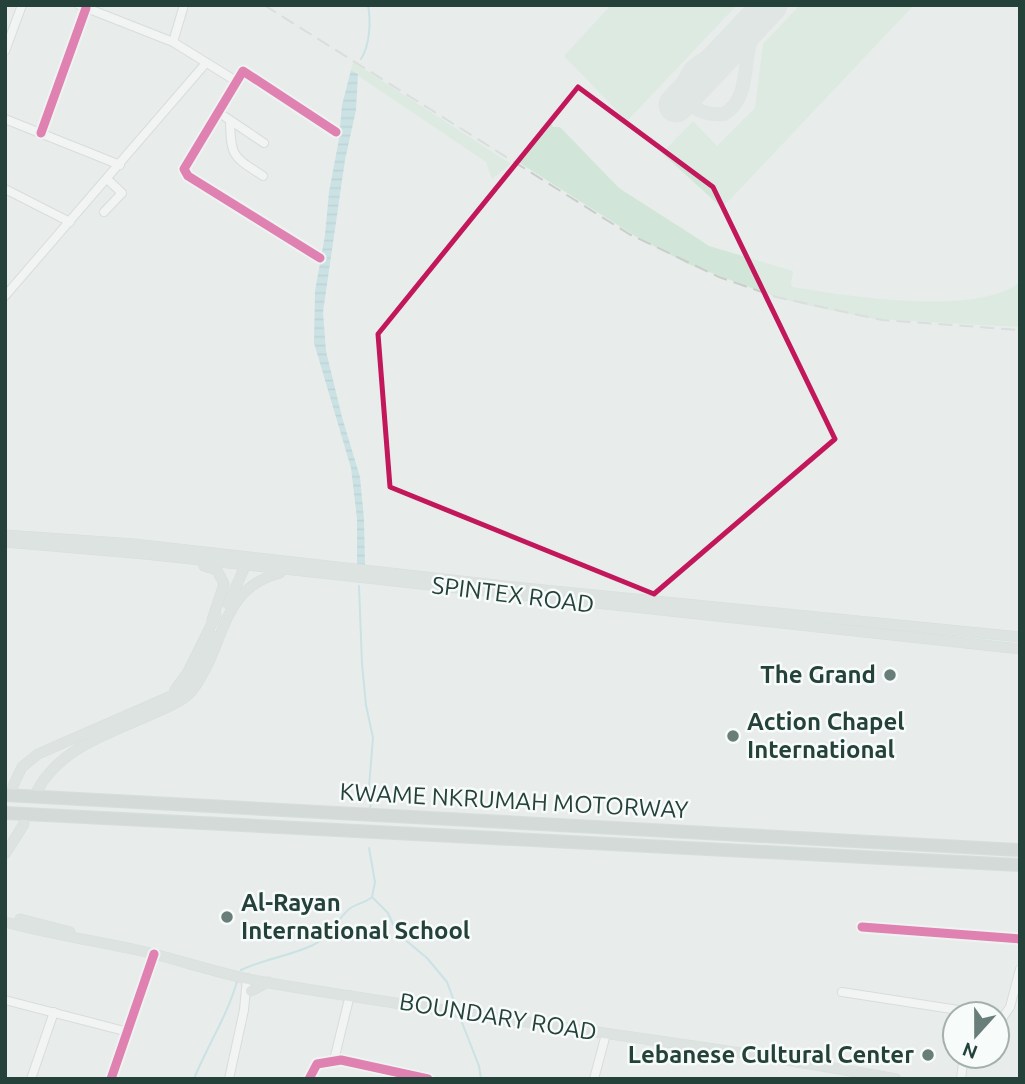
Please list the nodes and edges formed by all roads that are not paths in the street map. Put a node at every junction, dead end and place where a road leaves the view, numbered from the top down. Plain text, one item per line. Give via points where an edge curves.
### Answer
1 (22, 5) edge
2 (184, 5) edge
3 (83, 6) edge
4 (173, 42) junction
5 (5, 51) edge
6 (206, 63) junction
7 (236, 81) junction
8 (218, 112) junction
9 (5, 119) edge
10 (230, 121) junction
11 (41, 132) junction
12 (336, 132) dead end
13 (264, 144) dead end
14 (120, 165) junction
15 (263, 176) dead end
16 (107, 179) junction
17 (5, 189) edge
18 (103, 212) dead end
19 (70, 222) junction
20 (320, 258) dead end
21 (5, 296) edge
22 (5, 535) edge
23 (5, 542) edge
24 (97, 551) junction
25 (244, 560) junction
26 (288, 571) junction
27 (212, 620) junction
28 (1020, 637) edge
29 (1020, 649) edge
30 (160, 701) junction
31 (122, 717) junction
32 (135, 722) junction
33 (9, 790) edge
34 (37, 791) dead end
35 (5, 813) edge
36 (24, 824) dead end
37 (1020, 850) edge
38 (5, 854) edge
39 (1020, 865) edge
40 (5, 916) edge
41 (5, 922) edge
42 (862, 927) dead end
43 (1020, 939) edge
44 (104, 943) junction
45 (154, 954) junction
46 (1020, 969) edge
47 (247, 983) junction
48 (842, 992) dead end
49 (350, 995) junction
50 (5, 1000) edge
51 (1011, 1003) edge
52 (941, 1007) edge
53 (54, 1012) junction
54 (128, 1032) junction
55 (606, 1034) junction
56 (334, 1060) junction
57 (31, 1079) edge
58 (111, 1079) edge
59 (229, 1079) edge
60 (309, 1079) edge
61 (428, 1079) edge
62 (594, 1079) edge
63 (896, 1079) edge

1 - 5 street
2 - 4 street
3 - 4 street
3 - 11 street
4 - 6 street
6 - 7 street
6 - 14 street
7 - 8 street
7 - 12 street via 243,71
8 - 10 street
8 - 20 street via 185,165 186,174
9 - 11 street
10 - 13 street
10 - 15 street via 236,158
11 - 14 street
14 - 16 street
16 - 18 street via 122,193
16 - 19 street
17 - 19 street
19 - 21 street
22 - 25 main road, SPINTEX ROAD
23 - 24 main road, SPINTEX ROAD
24 - 25 main road, SPINTEX ROAD
24 - 27 main road via 217,570 224,584
25 - 26 main road, SPINTEX ROAD
25 - 27 main road
25 - 28 main road, SPINTEX ROAD
25 - 30 main road via 193,678 180,692
26 - 29 main road, SPINTEX ROAD
26 - 32 main road via 259,580 238,598 188,695
27 - 30 main road via 188,672
30 - 31 main road
31 - 32 main road
31 - 33 main road via 38,754 22,767
32 - 34 main road via 77,748 47,775
33 - 37 highway, KWAME NKRUMAH MOTORWAY
35 - 39 highway, KWAME NKRUMAH MOTORWAY
36 - 38 main road
40 - 44 main road
41 - 44 main road
42 - 43 street
44 - 45 main road
45 - 47 main road
45 - 54 street
46 - 51 street
47 - 49 main road, BOUNDARY ROAD
47 - 59 street
48 - 52 street
49 - 55 main road, BOUNDARY ROAD
49 - 56 street
50 - 53 street
53 - 54 street
53 - 57 street
54 - 58 street
55 - 62 street
55 - 63 main road, BOUNDARY ROAD
56 - 60 street via 317,1064
56 - 61 street

